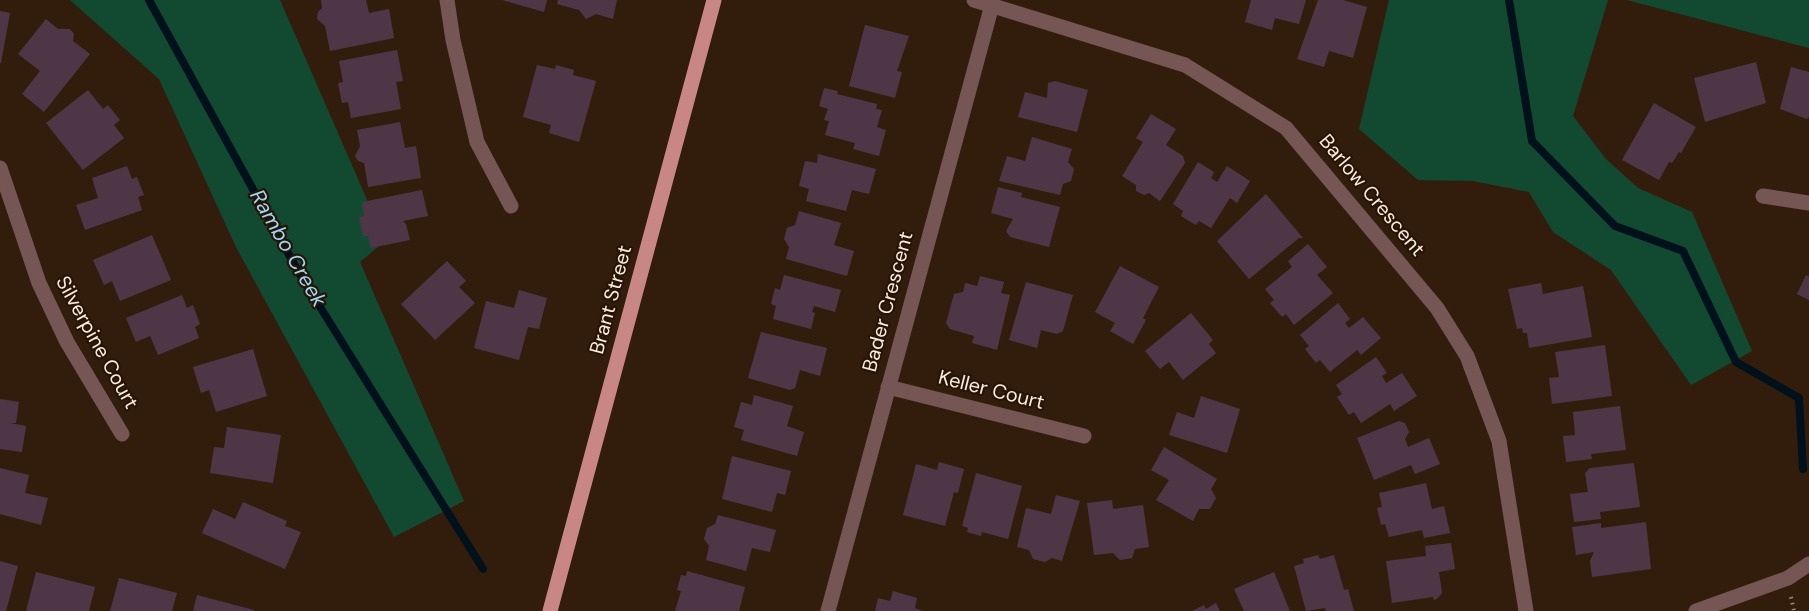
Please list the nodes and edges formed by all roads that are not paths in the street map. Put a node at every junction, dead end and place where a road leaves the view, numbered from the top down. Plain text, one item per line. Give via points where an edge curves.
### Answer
1 (447, 0) edge
2 (714, 0) edge
3 (974, 0) edge
4 (992, 5) junction
5 (0, 168) edge
6 (1763, 196) dead end
7 (1809, 203) edge
8 (511, 206) dead end
9 (888, 387) junction
10 (122, 435) dead end
11 (1084, 436) dead end
12 (1809, 564) edge
13 (550, 611) edge
14 (828, 611) edge
15 (1526, 611) edge
16 (1696, 611) edge

1 - 8 street via 477,142
2 - 13 main road, Brant Street
3 - 4 street, Barlow Crescent
4 - 9 street, Bader Crescent
4 - 15 street, Barlow Crescent via 1185,65 1286,128 1437,308 1467,356 1499,441
5 - 10 street, Silverpine Court via 39,283 67,342
6 - 7 street
9 - 11 street, Keller Court
9 - 14 street, Bader Crescent
12 - 16 street via 1788,578

